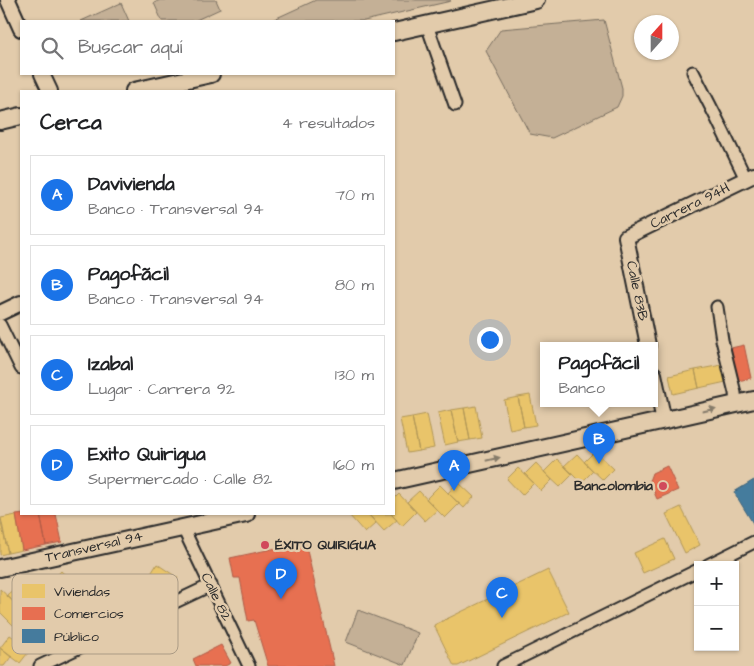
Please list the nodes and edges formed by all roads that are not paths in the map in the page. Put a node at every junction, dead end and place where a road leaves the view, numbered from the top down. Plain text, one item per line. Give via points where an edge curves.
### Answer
1 (8, 0) edge
2 (536, 0) edge
3 (482, 6) edge
4 (427, 24) junction
5 (20, 27) edge
6 (395, 32) edge
7 (693, 72) dead end
8 (42, 75) edge
9 (206, 75) edge
10 (50, 90) edge
11 (139, 90) edge
12 (455, 105) dead end
13 (20, 116) edge
14 (0, 121) edge
15 (750, 176) edge
16 (626, 237) joint
17 (20, 303) edge
18 (716, 308) dead end
19 (0, 313) edge
20 (0, 325) edge
21 (647, 342) edge
22 (20, 366) edge
23 (658, 393) edge
24 (754, 400) edge
25 (736, 404) junction
26 (664, 421) junction
27 (395, 481) edge
28 (242, 515) edge
29 (183, 528) junction
30 (754, 542) edge
31 (716, 561) edge
32 (0, 568) edge
33 (694, 572) edge
34 (211, 585) junction
35 (178, 601) edge
36 (65, 654) edge
37 (40, 666) edge
38 (250, 666) edge
39 (503, 666) edge

1 - 5 street
2 - 3 main road
3 - 4 main road
4 - 6 main road
4 - 12 street
7 - 15 street
8 - 10 street
9 - 11 main road
13 - 14 main road
15 - 16 street, Carrera 94H
16 - 21 street, Calle 83B
17 - 19 street
18 - 25 street
20 - 22 street
23 - 26 street
24 - 25 main road
26 -> 25 main road
27 -> 26 main road
28 - 29 main road, Transversal 94
29 - 32 main road, Transversal 94
29 - 34 street, Calle 82
30 - 31 street
33 - 39 street
34 - 35 street
34 - 38 street, Calle 82
36 - 37 street

